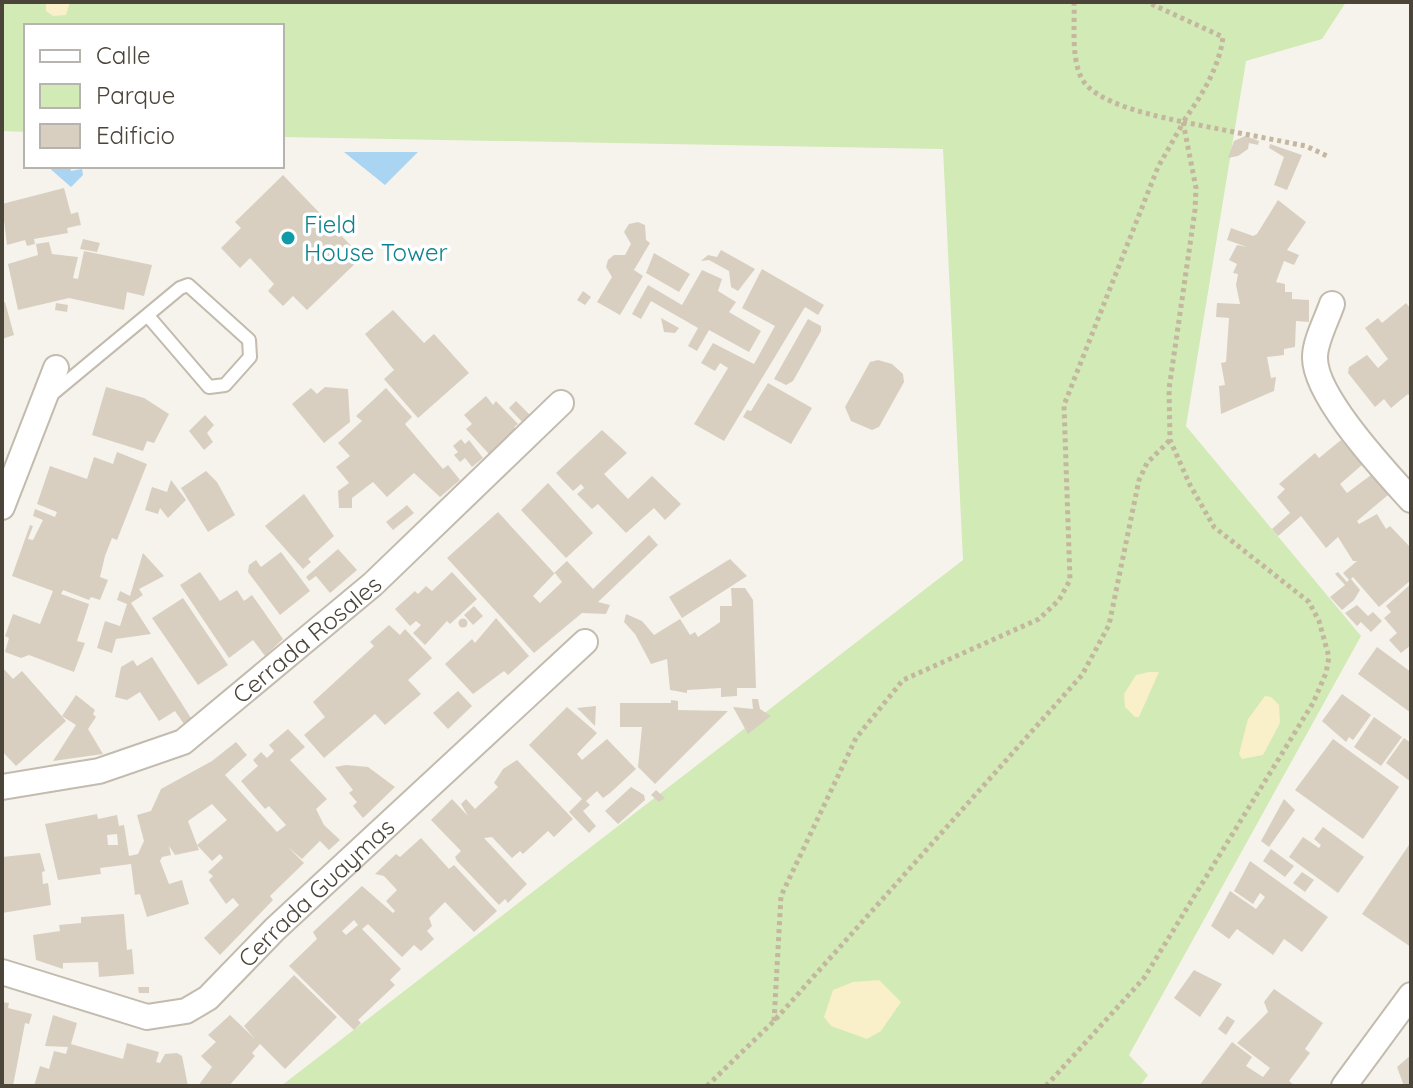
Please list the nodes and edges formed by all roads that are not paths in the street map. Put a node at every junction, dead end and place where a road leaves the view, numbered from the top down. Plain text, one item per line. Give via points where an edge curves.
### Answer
1 (1332, 304) dead end
2 (148, 316) junction
3 (56, 368) dead end
4 (42, 403) junction
5 (561, 403) dead end
6 (1411, 500) edge
7 (2, 507) edge
8 (585, 642) dead end
9 (2, 787) edge
10 (2, 972) edge
11 (1411, 995) edge
12 (1355, 1080) edge

1 - 6 street via 1315,357 1321,381 1353,432
2 - 2 lane via 209,387 225,385 250,357 249,340 194,287 180,288
2 - 4 lane
3 - 4 street
4 - 7 street
5 - 9 street, Cerrada Rosales via 373,584 183,742 99,771
8 - 10 street, Cerrada Guaymas via 275,929 208,998 186,1011 147,1017
11 - 12 street

